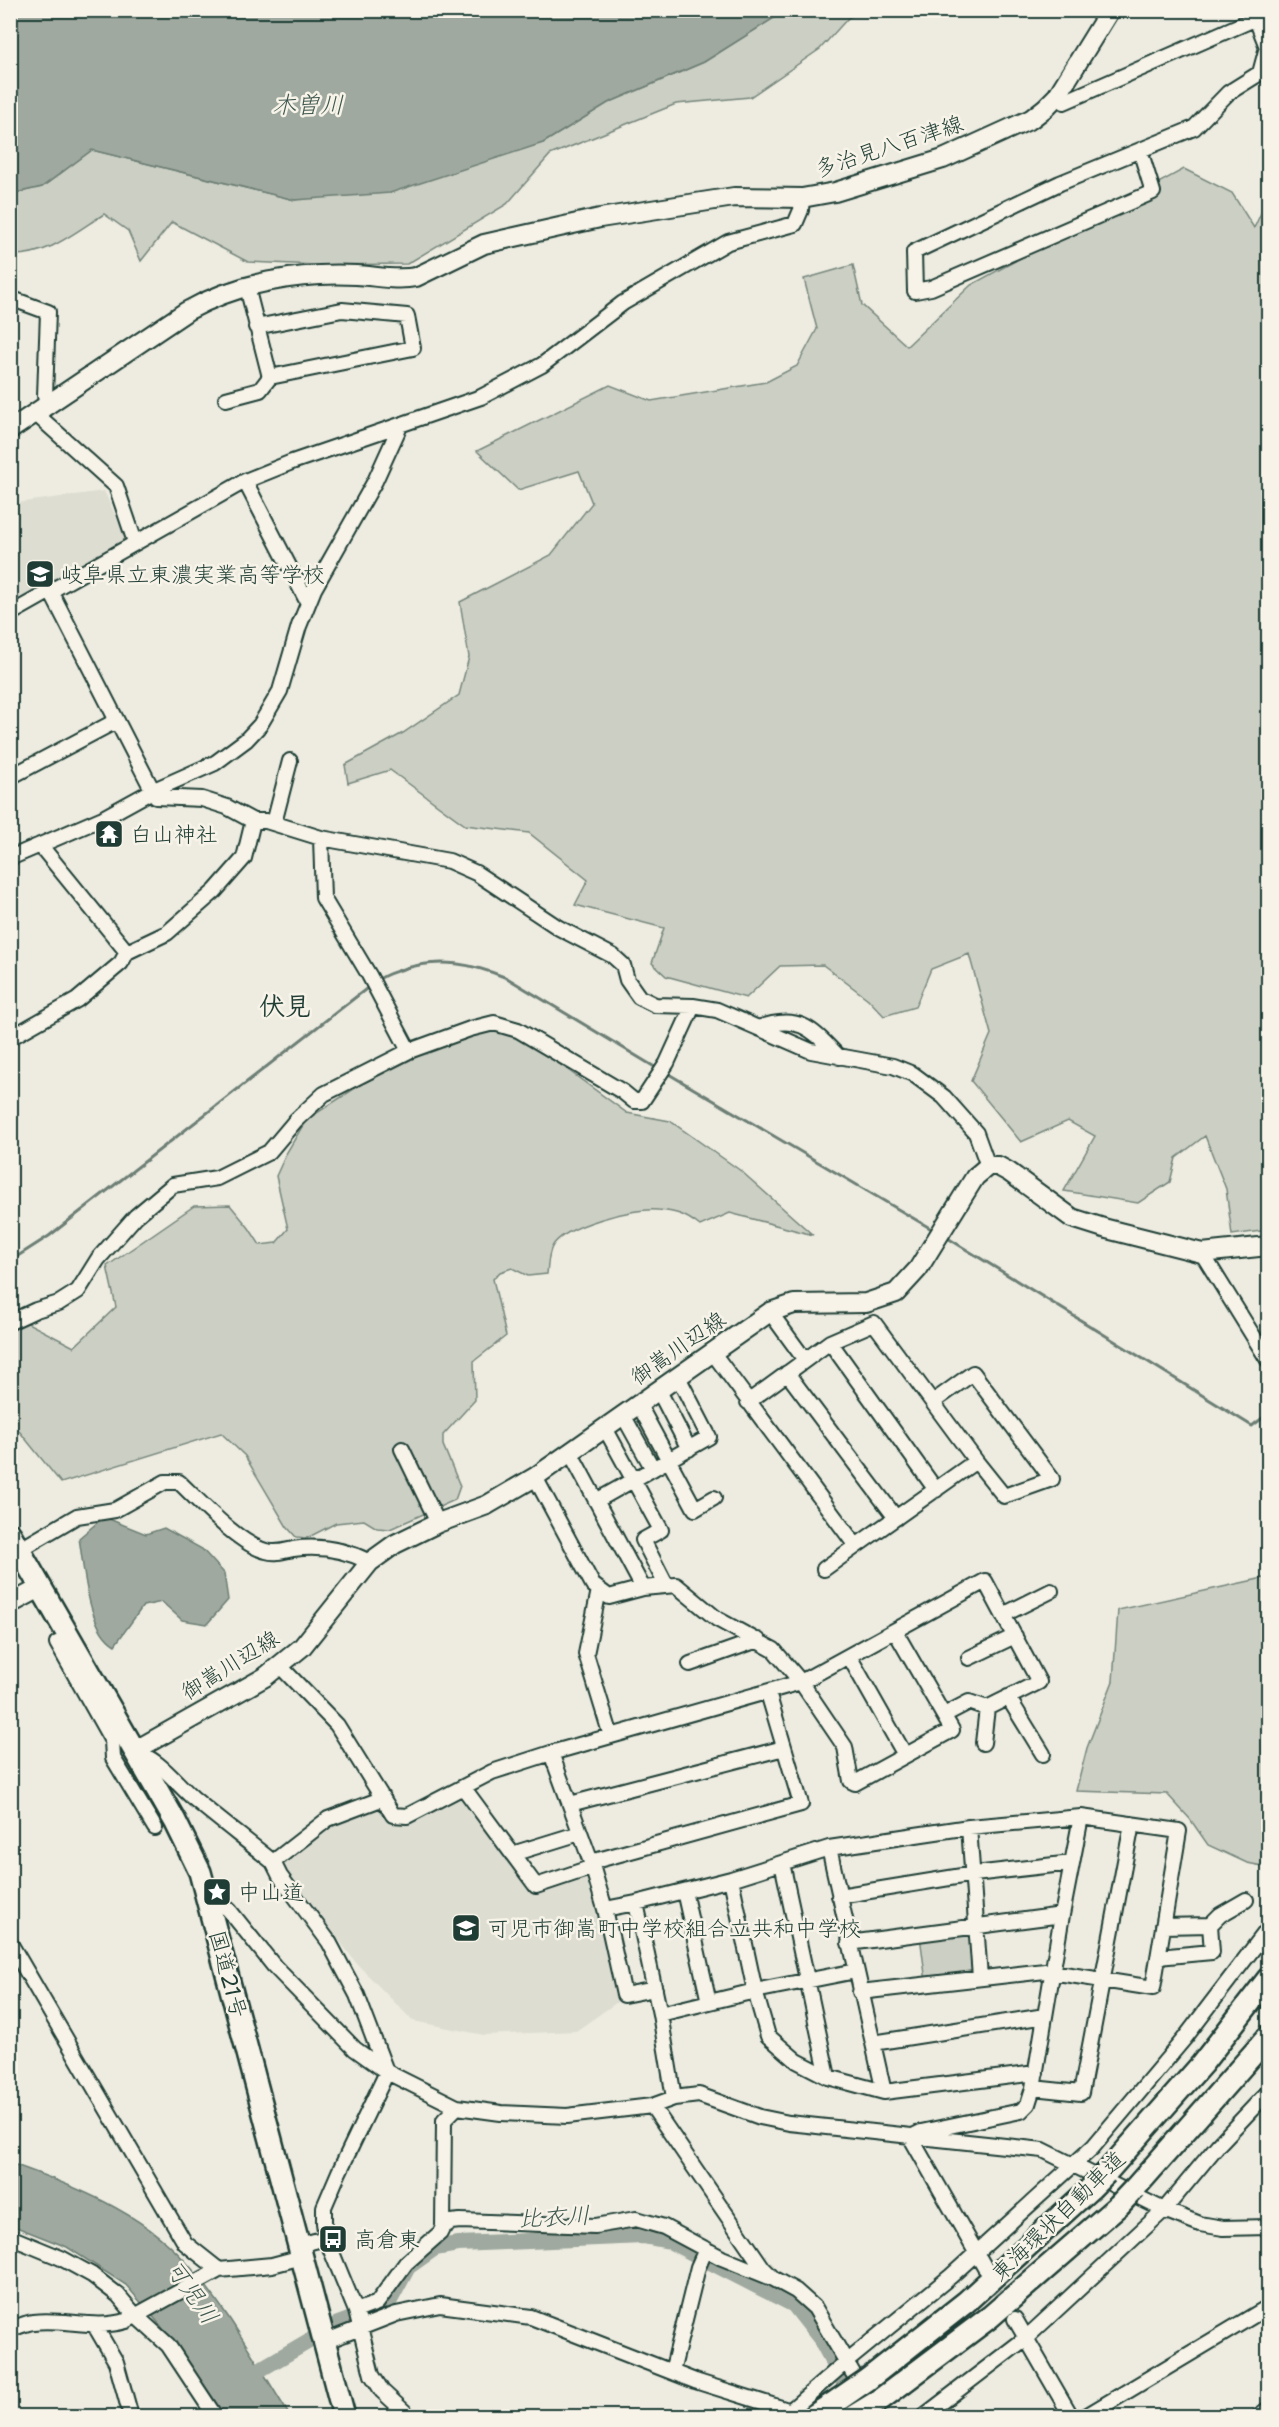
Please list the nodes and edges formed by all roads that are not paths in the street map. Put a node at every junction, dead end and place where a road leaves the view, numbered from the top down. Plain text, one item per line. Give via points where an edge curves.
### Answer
1 (1110, 10) edge
2 (1262, 16) edge
3 (1058, 96) junction
4 (1140, 150) junction
5 (802, 198) junction
6 (247, 287) junction
7 (10, 298) edge
8 (256, 327) junction
9 (270, 377) junction
10 (226, 399) dead end
11 (43, 410) junction
12 (400, 426) junction
13 (10, 430) edge
14 (245, 481) junction
15 (135, 542) junction
16 (50, 590) junction
17 (308, 603) junction
18 (10, 614) edge
19 (116, 721) junction
20 (290, 760) dead end
21 (10, 777) edge
22 (152, 791) junction
23 (253, 821) junction
24 (274, 823) junction
25 (321, 838) junction
26 (40, 845) junction
27 (10, 858) edge
28 (127, 952) junction
29 (693, 1006) junction
30 (758, 1028) junction
31 (10, 1038) edge
32 (409, 1051) junction
33 (839, 1057) junction
34 (988, 1166) junction
35 (1269, 1246) edge
36 (1202, 1253) junction
37 (770, 1312) junction
38 (10, 1322) edge
39 (830, 1342) junction
40 (713, 1353) junction
41 (805, 1360) junction
42 (1269, 1360) edge
43 (787, 1372) junction
44 (678, 1377) junction
45 (658, 1391) junction
46 (748, 1402) junction
47 (933, 1402) junction
48 (639, 1404) junction
49 (623, 1415) junction
50 (605, 1428) junction
51 (402, 1449) dead end
52 (688, 1449) junction
53 (570, 1452) junction
54 (669, 1460) junction
55 (976, 1461) junction
56 (653, 1469) junction
57 (535, 1477) junction
58 (633, 1480) junction
59 (936, 1490) junction
60 (714, 1498) dead end
61 (596, 1501) junction
62 (896, 1518) junction
63 (438, 1523) junction
64 (15, 1542) edge
65 (856, 1546) junction
66 (370, 1562) junction
67 (824, 1569) dead end
68 (666, 1585) junction
69 (40, 1588) junction
70 (642, 1588) junction
71 (599, 1590) junction
72 (1051, 1591) dead end
73 (10, 1604) edge
74 (1004, 1615) junction
75 (895, 1631) junction
76 (1015, 1636) junction
77 (758, 1640) junction
78 (57, 1643) dead end
79 (849, 1656) junction
80 (969, 1658) dead end
81 (690, 1664) dead end
82 (280, 1666) junction
83 (801, 1682) junction
84 (768, 1693) junction
85 (1008, 1697) junction
86 (987, 1708) junction
87 (944, 1715) junction
88 (611, 1736) junction
89 (983, 1743) dead end
90 (784, 1748) junction
91 (134, 1751) junction
92 (551, 1753) junction
93 (906, 1755) junction
94 (1043, 1755) dead end
95 (463, 1787) junction
96 (381, 1799) junction
97 (570, 1804) junction
98 (1081, 1817) junction
99 (1132, 1824) junction
100 (969, 1827) junction
101 (155, 1828) dead end
102 (580, 1833) junction
103 (829, 1848) junction
104 (512, 1854) junction
105 (273, 1862) junction
106 (782, 1863) junction
107 (1072, 1863) junction
108 (592, 1865) junction
109 (974, 1874) junction
110 (731, 1879) junction
111 (684, 1891) junction
112 (207, 1896) junction
113 (839, 1896) junction
114 (1246, 1900) dead end
115 (636, 1904) junction
116 (605, 1909) junction
117 (1062, 1915) junction
118 (1210, 1925) junction
119 (978, 1926) junction
120 (1163, 1926) junction
121 (1269, 1929) edge
122 (10, 1943) edge
123 (849, 1943) junction
124 (1158, 1957) junction
125 (856, 1971) junction
126 (1053, 1971) junction
127 (980, 1978) junction
128 (1103, 1979) junction
129 (1269, 1979) edge
130 (806, 1981) junction
131 (654, 1989) junction
132 (755, 1991) junction
133 (860, 1992) junction
134 (710, 2002) junction
135 (660, 2014) junction
136 (1045, 2016) junction
137 (1269, 2037) edge
138 (873, 2043) junction
139 (387, 2072) junction
140 (1036, 2073) junction
141 (828, 2077) junction
142 (1033, 2088) junction
143 (884, 2092) junction
144 (1269, 2092) edge
145 (674, 2098) junction
146 (652, 2106) junction
147 (457, 2107) junction
148 (910, 2138) junction
149 (1072, 2164) junction
150 (1164, 2210) junction
151 (443, 2227) junction
152 (1269, 2227) edge
153 (10, 2237) edge
154 (326, 2238) junction
155 (706, 2249) junction
156 (301, 2251) junction
157 (976, 2253) junction
158 (985, 2268) tunnel mouth
159 (214, 2273) junction
160 (774, 2279) junction
161 (1269, 2307) edge
162 (356, 2311) junction
163 (135, 2315) junction
164 (1015, 2319) tunnel mouth
165 (95, 2325) junction
166 (361, 2328) junction
167 (10, 2329) edge
168 (322, 2334) junction
169 (1026, 2338) junction
170 (846, 2362) junction
171 (672, 2372) junction
172 (878, 2409) edge
173 (1269, 2409) edge
174 (788, 2414) edge
175 (131, 2416) edge
176 (215, 2416) edge
177 (344, 2416) edge
178 (410, 2416) edge
179 (813, 2416) edge
180 (854, 2416) edge
181 (924, 2416) edge
182 (1071, 2416) edge
183 (1086, 2416) edge
184 (1260, 2416) edge

1 - 3 main road, 多治見八百津線
2 - 3 street via 1064,102
2 - 4 street via 1267,47 1260,73 1228,93 1194,128
3 - 5 main road, 多治見八百津線 via 1031,119 943,159 835,192
4 - 4 street via 1153,192 931,288 915,291 914,252
5 - 6 main road, 多治見八百津線 via 734,197 600,218 484,244 416,278 319,274
5 - 12 street via 795,224 728,242 623,303 542,365 481,397
6 - 8 street
6 - 11 main road, 多治見八百津線 via 187,311
7 - 11 street via 48,312
8 - 9 street
8 - 9 street via 342,310 407,316 414,348
9 - 10 street via 260,390
11 - 13 main road, 多治見八百津線
11 - 15 street via 116,486
12 - 14 street
12 - 17 street via 375,481
14 - 15 street
14 - 17 street
15 - 16 street
16 - 18 street
16 - 19 street
17 - 22 street via 280,691 260,725 215,763
19 - 21 street
19 - 22 street
20 - 24 street
22 - 23 street via 156,797 214,802
22 - 26 street via 103,818
23 - 24 street
23 - 28 street via 244,858 215,891 167,933
24 - 25 street
25 - 29 street via 448,861 476,873 559,928 614,956 639,997 655,1005
25 - 32 street via 323,898
26 - 27 street
26 - 28 street
28 - 31 street via 120,963 77,1000
29 - 30 street via 717,1010
29 - 32 street via 667,1063 642,1101 634,1101 518,1030 494,1023
30 - 33 street via 811,1051
30 - 33 street via 798,1022 815,1032
32 - 38 street via 324,1094 269,1152 217,1178 173,1185 136,1216 98,1259 78,1291 59,1303
33 - 34 street via 893,1066 913,1074 944,1097 976,1133
34 - 36 main road via 1009,1172 1072,1218
34 - 37 main road, 御嵩川辺線 via 975,1178 918,1269 896,1293 866,1303 794,1304
35 - 36 main road
36 - 42 street
37 - 40 main road, 御嵩川辺線
37 - 41 street
39 - 41 street
39 - 47 street via 874,1323
39 - 59 street
40 - 44 main road, 御嵩川辺線
40 - 46 street
41 - 43 street
43 - 46 street
43 - 62 street
44 - 45 main road, 御嵩川辺線
44 - 52 street via 709,1437
45 - 48 main road, 御嵩川辺線
45 - 52 street
46 - 65 street
47 - 55 street
47 - 55 street via 973,1373 1052,1479 1004,1496
48 - 49 main road, 御嵩川辺線
48 - 54 street
49 - 50 main road, 御嵩川辺線
49 - 56 street
50 - 53 main road, 御嵩川辺線
50 - 58 street
51 - 63 street
52 - 54 street
53 - 57 main road, 御嵩川辺線
53 - 61 street
54 - 56 street
54 - 60 street via 695,1509
55 - 59 street
56 - 58 street
57 - 63 main road, 御嵩川辺線 via 487,1505
57 - 71 street
58 - 61 street
58 - 68 street via 661,1530 643,1540
59 - 62 street
61 - 70 street
62 - 65 street
63 - 66 main road, 御嵩川辺線 via 395,1544
64 - 66 street via 77,1515 115,1510 165,1482 179,1482 231,1530 265,1551 327,1548
64 - 69 highway, 国道21号
65 - 67 street
66 - 82 main road, 御嵩川辺線 via 302,1647
68 - 70 street
68 - 77 street via 676,1585 717,1619
69 - 73 main road
69 - 91 highway, 国道21号
70 - 71 street via 609,1597
71 - 88 street via 586,1654
72 - 74 street
74 - 75 street via 985,1581
74 - 76 street
75 - 79 street
75 - 87 street
76 - 80 street
76 - 85 street via 1039,1682
77 - 81 street
77 - 83 street via 774,1650
78 - 101 street via 112,1741 113,1758
79 - 83 street
79 - 93 street
82 - 91 main road, 御嵩川辺線
82 - 96 street via 337,1725
83 - 84 street
83 - 93 street via 845,1747 850,1781 855,1783
84 - 88 street
84 - 90 street
85 - 86 street
85 - 94 street
86 - 87 street via 969,1702
86 - 89 street
87 - 93 street via 952,1730
88 - 92 street
90 - 97 street
90 - 108 street via 801,1804
91 - 105 street via 160,1764 182,1788
91 - 112 highway, 国道21号 via 175,1821
92 - 95 street via 492,1772
92 - 97 street
95 - 96 street via 407,1816 393,1815
95 - 104 street
96 - 105 street via 328,1819
97 - 102 street
98 - 99 street
98 - 100 street
98 - 107 street
99 - 120 street via 1179,1831
99 - 128 street
100 - 103 street
100 - 109 street
102 - 104 street
102 - 108 street
103 - 106 street
103 - 113 street
104 - 108 street via 536,1886
105 - 139 street via 329,1942 357,1995
106 - 110 street
106 - 130 street
107 - 109 street
107 - 117 street
108 - 116 street
109 - 113 street
109 - 119 street
110 - 111 street
110 - 132 street
111 - 115 street
111 - 134 street
112 - 139 street via 229,1910 274,1966 347,2042
112 - 156 highway, 国道21号
113 - 123 street
114 - 118 street
115 - 116 street
115 - 131 street
116 - 131 street via 624,1995
117 - 119 street
117 - 126 street
118 - 120 street
118 - 124 street via 1212,1952
119 - 123 street
119 - 127 street
120 - 124 street
121 - 149 street via 1133,2102 1093,2147
122 - 159 street via 185,2243
123 - 125 street
124 - 128 street via 1153,1988
125 - 130 street
125 - 133 street
126 - 127 street
126 - 128 street
126 - 136 street
127 - 133 street
128 - 142 street via 1081,2093
129 - 179 highway, 東海環状自動車道, bridge via 1202,2064 1107,2173 966,2302 867,2380
130 - 132 street
130 - 141 street
131 - 135 street
132 - 134 street
132 - 141 street via 768,2036 797,2061
133 - 138 street
134 - 135 street
135 - 145 street
136 - 138 street
136 - 140 street
137 - 172 highway, 東海環状自動車道, bridge via 1119,2205
138 - 143 street
139 - 147 street
139 - 154 street via 324,2207
140 - 142 street
140 - 143 street
141 - 143 street
142 - 148 street via 1021,2111 921,2132
144 - 150 street
145 - 146 street
145 - 148 street via 699,2095 789,2123
146 - 147 street via 567,2116 501,2114
146 - 160 street
147 - 151 street via 444,2120
148 - 149 street via 1043,2150
148 - 157 street
149 - 150 street
149 - 157 street
150 - 152 street via 1223,2228
150 - 169 street
151 - 155 street via 460,2221 595,2226 636,2219 664,2227
151 - 162 street via 406,2263 377,2303
153 - 163 street via 92,2275 118,2295
154 - 156 street
154 - 162 street
155 - 160 street
155 - 171 street
156 - 159 street via 272,2265
156 - 168 highway, 国道21号
157 - 158 street
157 - 170 street
159 - 163 street
160 - 170 street via 815,2307
161 - 183 street
162 - 166 street
163 - 165 street via 115,2324
163 - 176 street via 168,2345
164 - 169 street
165 - 167 street via 32,2322
165 - 175 street via 116,2362
166 - 168 street
166 - 171 street via 396,2314 440,2305 531,2316
166 - 178 street via 372,2375 382,2391
168 - 177 highway, 国道21号
169 - 181 street
169 - 182 street
170 - 172 street
170 - 174 street
171 - 174 street
172 - 180 highway, 東海環状自動車道, bridge
173 - 184 street

